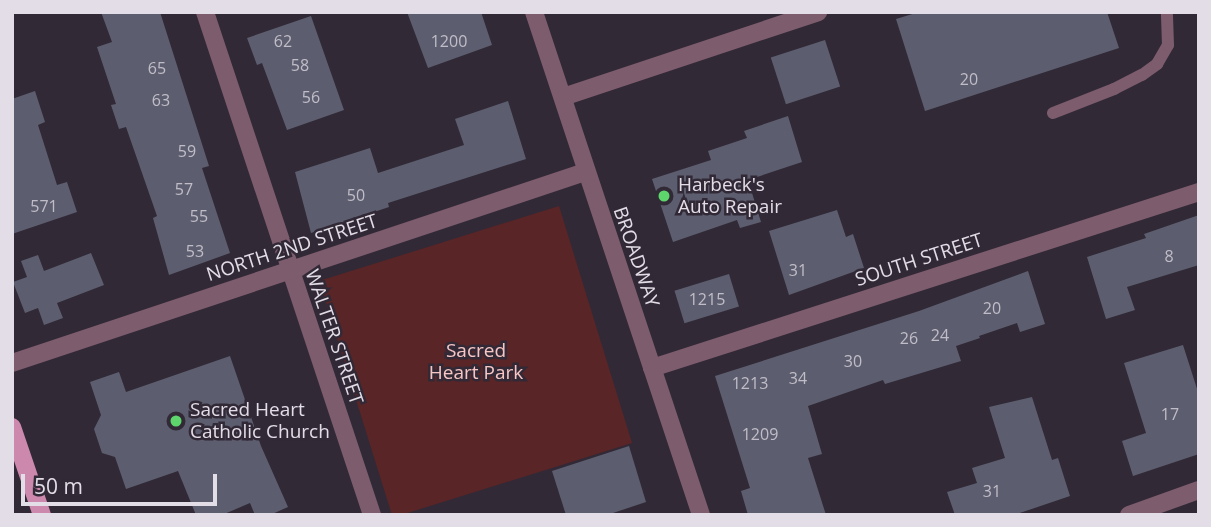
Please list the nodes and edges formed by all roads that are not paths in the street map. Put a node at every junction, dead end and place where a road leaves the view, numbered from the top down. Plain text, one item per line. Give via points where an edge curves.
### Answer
1 (205, 12) edge
2 (534, 12) edge
3 (818, 12) edge
4 (1167, 12) edge
5 (563, 97) junction
6 (1053, 113) dead end
7 (585, 172) junction
8 (1199, 192) edge
9 (290, 271) junction
10 (12, 363) edge
11 (652, 368) junction
12 (12, 428) edge
13 (1199, 490) edge
14 (42, 515) edge
15 (372, 515) edge
16 (701, 515) edge
17 (1129, 515) edge

1 - 9 street, WALTER STREET
2 - 5 street, BROADWAY
3 - 5 street
4 - 6 lane via 1168,45 1157,64 1114,89
5 - 7 street, BROADWAY
7 - 9 street, NORTH 2ND STREET
7 - 11 street, BROADWAY
8 - 11 street, SOUTH STREET
9 - 10 street, NORTH 2ND STREET
9 - 15 street, WALTER STREET
11 - 16 street, BROADWAY
12 - 14 main road
13 - 17 street

